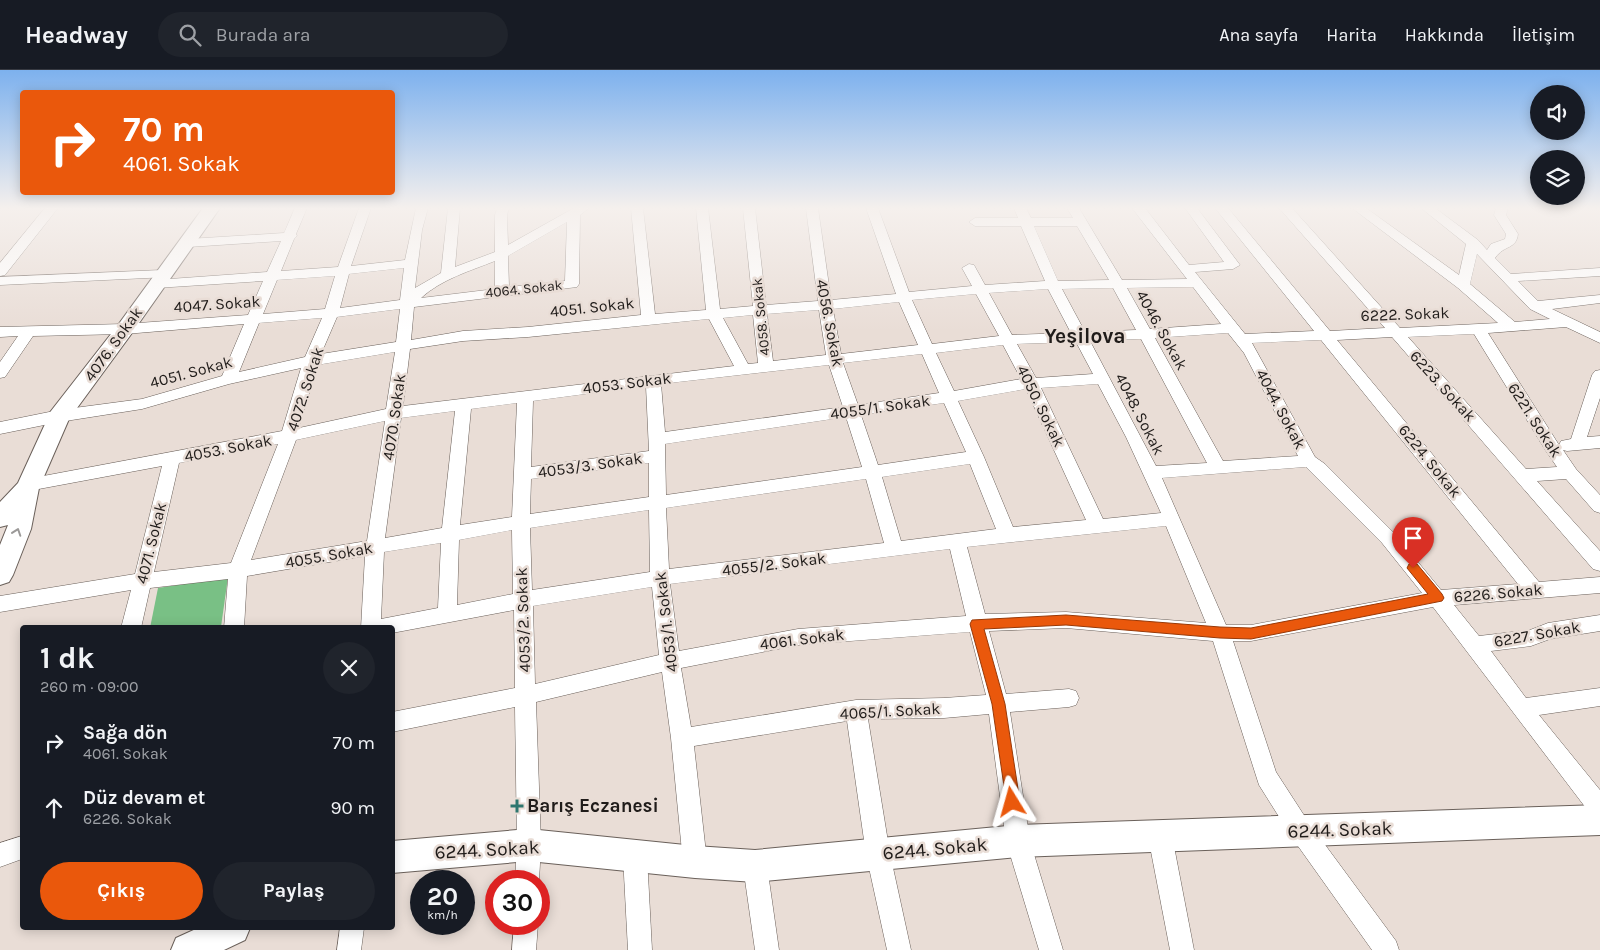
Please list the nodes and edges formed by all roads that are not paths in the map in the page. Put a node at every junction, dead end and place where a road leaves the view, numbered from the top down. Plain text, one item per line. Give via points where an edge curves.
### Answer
1 (19, 249) edge
2 (183, 249) edge
3 (285, 249) edge
4 (351, 249) edge
5 (413, 249) edge
6 (450, 249) edge
7 (502, 249) edge
8 (510, 249) edge
9 (575, 249) edge
10 (641, 249) edge
11 (706, 249) edge
12 (754, 249) edge
13 (816, 249) edge
14 (887, 249) edge
15 (1039, 249) edge
16 (1097, 249) edge
17 (1170, 249) edge
18 (1221, 249) edge
19 (1255, 249) edge
20 (1323, 249) edge
21 (1414, 249) edge
22 (1472, 249) edge
23 (1479, 249) edge
24 (1495, 249) edge
25 (502, 254) junction
26 (1488, 259) junction
27 (411, 263) junction
28 (969, 268) dead end
29 (1186, 269) junction
30 (343, 271) junction
31 (0, 272) edge
32 (1600, 272) edge
33 (274, 275) junction
34 (448, 275) junction
35 (1506, 278) junction
36 (160, 279) junction
37 (0, 281) edge
38 (1197, 283) junction
39 (1118, 284) junction
40 (1053, 285) junction
41 (1463, 285) junction
42 (980, 289) junction
43 (502, 292) junction
44 (904, 297) junction
45 (1600, 299) edge
46 (406, 303) junction
47 (826, 304) junction
48 (1536, 306) junction
49 (760, 308) junction
50 (331, 313) junction
51 (713, 314) junction
52 (256, 319) junction
53 (648, 319) junction
54 (1569, 322) junction
55 (1512, 326) junction
56 (125, 329) junction
57 (1478, 329) junction
58 (29, 331) junction
59 (1395, 331) junction
60 (0, 332) edge
61 (1145, 334) junction
62 (1237, 334) junction
63 (1324, 334) junction
64 (1080, 337) junction
65 (1600, 338) edge
66 (1007, 340) junction
67 (403, 347) junction
68 (927, 348) junction
69 (834, 358) junction
70 (312, 361) junction
71 (766, 366) junction
72 (744, 370) junction
73 (1, 371) edge
74 (1600, 375) edge
75 (228, 379) junction
76 (1103, 379) junction
77 (653, 380) junction
78 (1031, 383) junction
79 (525, 396) junction
80 (948, 397) junction
81 (463, 404) junction
82 (852, 411) junction
83 (394, 413) junction
84 (59, 416) junction
85 (0, 428) edge
86 (290, 436) junction
87 (657, 439) junction
88 (1600, 442) edge
89 (1577, 444) junction
90 (1552, 447) junction
91 (658, 456) junction
92 (976, 457) junction
93 (172, 459) junction
94 (1309, 461) junction
95 (1219, 469) junction
96 (872, 471) junction
97 (1150, 473) junction
98 (1570, 473) junction
99 (522, 474) junction
100 (1523, 475) junction
101 (28, 486) junction
102 (657, 504) junction
103 (1600, 506) edge
104 (0, 518) edge
105 (1172, 519) junction
106 (521, 522) junction
107 (1097, 526) junction
108 (450, 534) junction
109 (1007, 535) junction
110 (957, 542) junction
111 (375, 547) junction
112 (895, 550) junction
113 (1600, 564) edge
114 (238, 570) junction
115 (0, 575) edge
116 (660, 578) junction
117 (141, 581) junction
118 (1600, 584) edge
119 (1534, 590) junction
120 (1438, 598) junction
121 (522, 600) junction
122 (0, 604) edge
123 (447, 615) junction
124 (1600, 623) edge
125 (976, 624) junction
126 (132, 625) edge
127 (234, 625) edge
128 (371, 625) edge
129 (394, 625) edge
130 (1220, 633) junction
131 (1475, 645) junction
132 (670, 661) junction
133 (526, 695) junction
134 (1600, 697) edge
135 (1069, 698) dead end
136 (998, 704) junction
137 (1521, 708) junction
138 (856, 710) junction
139 (395, 721) edge
140 (682, 738) junction
141 (1600, 808) edge
142 (1600, 820) edge
143 (1302, 831) junction
144 (1160, 836) junction
145 (1018, 841) junction
146 (529, 845) junction
147 (20, 849) edge
148 (878, 854) junction
149 (0, 855) edge
150 (635, 856) junction
151 (395, 857) edge
152 (695, 862) junction
153 (755, 866) junction
154 (528, 870) edge
155 (229, 930) edge
156 (352, 930) edge
157 (525, 935) edge
158 (188, 950) edge
159 (349, 950) edge
160 (524, 950) edge
161 (640, 950) edge
162 (767, 950) edge
163 (899, 950) edge
164 (1051, 950) edge
165 (1182, 950) edge
166 (1387, 950) edge

1 - 31 street
2 - 36 street, 4076. Sokak
3 - 33 street
4 - 30 street, 4072. Sokak
5 - 27 street, 4070. Sokak
6 - 34 street
7 - 25 street
8 - 25 street
9 - 43 street, 4064. Sokak via 572,284
10 - 53 street
11 - 51 street
12 - 49 street, 4058. Sokak
13 - 47 street, 4056. Sokak
14 - 44 street
15 - 40 street, 4048. Sokak
16 - 39 street, 4046. Sokak
17 - 29 street, 4044. Sokak
18 - 29 street via 1233,265
19 - 63 street, 6224. Sokak
20 - 59 street, 6223. Sokak
21 - 41 street
22 - 41 street
23 - 26 street
24 - 26 street
25 - 34 street
25 - 43 street
26 - 35 street
27 - 30 street
27 - 46 street, 4070. Sokak
28 - 42 street, 4050. Sokak
29 - 38 street, 4044. Sokak
30 - 33 street
30 - 50 street, 4072. Sokak
32 - 35 street
33 - 36 street
33 - 52 street
34 - 46 street
35 - 48 street
36 - 37 street
36 - 56 street, 4076. Sokak
38 - 39 street, 4051. Sokak
38 - 62 street, 4044. Sokak
39 - 40 street, 4051. Sokak
39 - 61 street, 4046. Sokak
40 - 42 street, 4051. Sokak
40 - 64 street, 4048. Sokak
41 - 55 street
42 - 44 street, 4051. Sokak
42 - 66 street, 4050. Sokak
43 - 46 street, 4064. Sokak
44 - 47 street, 4051. Sokak
44 - 68 street
45 - 48 street
46 - 50 street, 4047. Sokak
46 - 67 street, 4070. Sokak
47 - 49 street, 4051. Sokak
47 - 69 street, 4056. Sokak
48 - 54 street
49 - 51 street, 4051. Sokak
49 - 71 street, 4058. Sokak
50 - 52 street, 4047. Sokak
50 - 70 street, 4072. Sokak
51 - 53 street, 4051. Sokak
51 - 72 street
52 - 56 street, 4047. Sokak
52 - 75 street
53 - 67 street, 4051. Sokak via 463,336
54 - 55 street, 6222. Sokak
54 - 65 street
55 - 57 street, 6222. Sokak
56 - 58 street, 4047. Sokak
56 - 84 street, 4076. Sokak
57 - 59 street, 6222. Sokak
57 - 90 street, 6221. Sokak
58 - 60 street, 4047. Sokak
58 - 73 street
59 - 63 street, 6222. Sokak
59 - 100 street, 6223. Sokak
61 - 62 street, 4053. Sokak
61 - 64 street, 4053. Sokak
61 - 95 street, 4046. Sokak
62 - 63 street, 6222. Sokak
62 - 94 street, 4044. Sokak via 1250,350
63 - 119 street, 6224. Sokak
64 - 66 street, 4053. Sokak
64 - 76 street, 4048. Sokak
66 - 68 street, 4053. Sokak
66 - 78 street, 4050. Sokak
67 - 70 street, 4051. Sokak
67 - 83 street, 4070. Sokak
68 - 69 street, 4053. Sokak
68 - 80 street
69 - 71 street, 4053. Sokak
69 - 82 street, 4056. Sokak
70 - 75 street, 4051. Sokak
70 - 86 street, 4072. Sokak
71 - 72 street, 4053. Sokak
72 - 77 street, 4053. Sokak
74 - 89 street
75 - 84 street, 4051. Sokak via 142,404
76 - 78 street, 4055/1. Sokak
76 - 97 street, 4048. Sokak
77 - 79 street, 4053. Sokak
77 - 87 street, 4053/1. Sokak
78 - 80 street, 4055/1. Sokak
78 - 107 street, 4050. Sokak
79 - 81 street, 4053. Sokak
79 - 99 street, 4053/2. Sokak
80 - 82 street, 4055/1. Sokak
80 - 92 street
81 - 83 street, 4053. Sokak
81 - 108 street
82 - 87 street, 4055/1. Sokak
82 - 96 street, 4056. Sokak
83 - 86 street, 4053. Sokak
83 - 111 street, 4070. Sokak
84 - 85 street, 4051. Sokak
84 - 101 street, 4076. Sokak
86 - 93 street, 4053. Sokak
86 - 114 street, 4072. Sokak
87 - 91 street, 4053/1. Sokak
88 - 89 street
89 - 90 street
90 - 98 street, 6221. Sokak
91 - 99 street, 4053/3. Sokak
91 - 102 street, 4053/1. Sokak
92 - 96 street, 4055. Sokak
92 - 109 street
93 - 101 street, 4053. Sokak
93 - 117 street, 4071. Sokak
94 - 95 street
94 - 120 street, 4044. Sokak via 1388,538
95 - 97 street
96 - 102 street, 4055. Sokak
96 - 112 street, 4056. Sokak
97 - 105 street, 4048. Sokak
98 - 100 street
98 - 103 street, 6221. Sokak
99 - 106 street, 4053/2. Sokak
100 - 113 street, 6223. Sokak
101 - 104 street, 4076. Sokak
115 -> 101 street, 4076. Sokak via 19,529
102 - 106 street, 4055. Sokak
102 - 116 street, 4053/1. Sokak
105 - 107 street, 4055/2. Sokak
105 - 130 street, 4048. Sokak
106 - 108 street, 4055. Sokak
106 - 121 street, 4053/2. Sokak
107 - 109 street, 4055/2. Sokak
108 - 111 street, 4055. Sokak
108 - 123 street
109 - 110 street, 4055/2. Sokak
110 - 112 street, 4055/2. Sokak
110 - 125 street
111 - 114 street, 4055. Sokak
111 - 128 street, 4070. Sokak
112 - 116 street, 4055/2. Sokak
114 - 117 street, 4055. Sokak
114 - 127 street, 4072. Sokak
116 - 121 street, 4055/2. Sokak
116 - 132 street, 4053/1. Sokak
117 - 122 street, 4055. Sokak
117 - 126 street, 4071. Sokak
118 - 119 street, 6226. Sokak
119 - 120 street, 6226. Sokak
120 - 130 street, 6226. Sokak via 1251,633
120 - 131 street, 4044. Sokak
121 - 123 street, 4055/2. Sokak
121 - 133 street, 4053/2. Sokak
123 - 129 street, 4055/2. Sokak
124 - 131 street, 6227. Sokak via 1548,631 1531,638
125 - 130 street, 4061. Sokak via 1066,620
125 - 132 street, 4061. Sokak via 798,637
125 - 136 street
130 - 143 street, 4048. Sokak via 1267,777
131 - 137 street, 4044. Sokak
132 - 133 street, 4061. Sokak
132 - 140 street, 4053/1. Sokak
133 - 139 street, 4061. Sokak
133 - 146 street, 4053/2. Sokak
134 - 137 street
135 - 136 street, 4065/1. Sokak
136 - 138 street, 4065/1. Sokak
136 - 145 street
137 - 141 street, 4044. Sokak
138 - 140 street, 4065/1. Sokak
138 - 148 street
140 - 152 street, 4053/1. Sokak
142 - 143 street, 6244. Sokak
143 - 144 street, 6244. Sokak
143 - 166 street, 4048. Sokak
144 - 145 street, 6244. Sokak
144 - 165 street
145 - 148 street, 6244. Sokak
145 - 164 street
146 - 150 street, 6244. Sokak
146 - 151 street, 6244. Sokak
146 - 154 street, 4053/2. Sokak
147 - 149 street
148 - 153 street, 6244. Sokak
148 - 163 street
150 - 152 street, 6244. Sokak
150 - 161 street
152 - 153 street, 6244. Sokak
153 - 162 street
155 - 158 street
156 - 159 street
157 - 160 street

